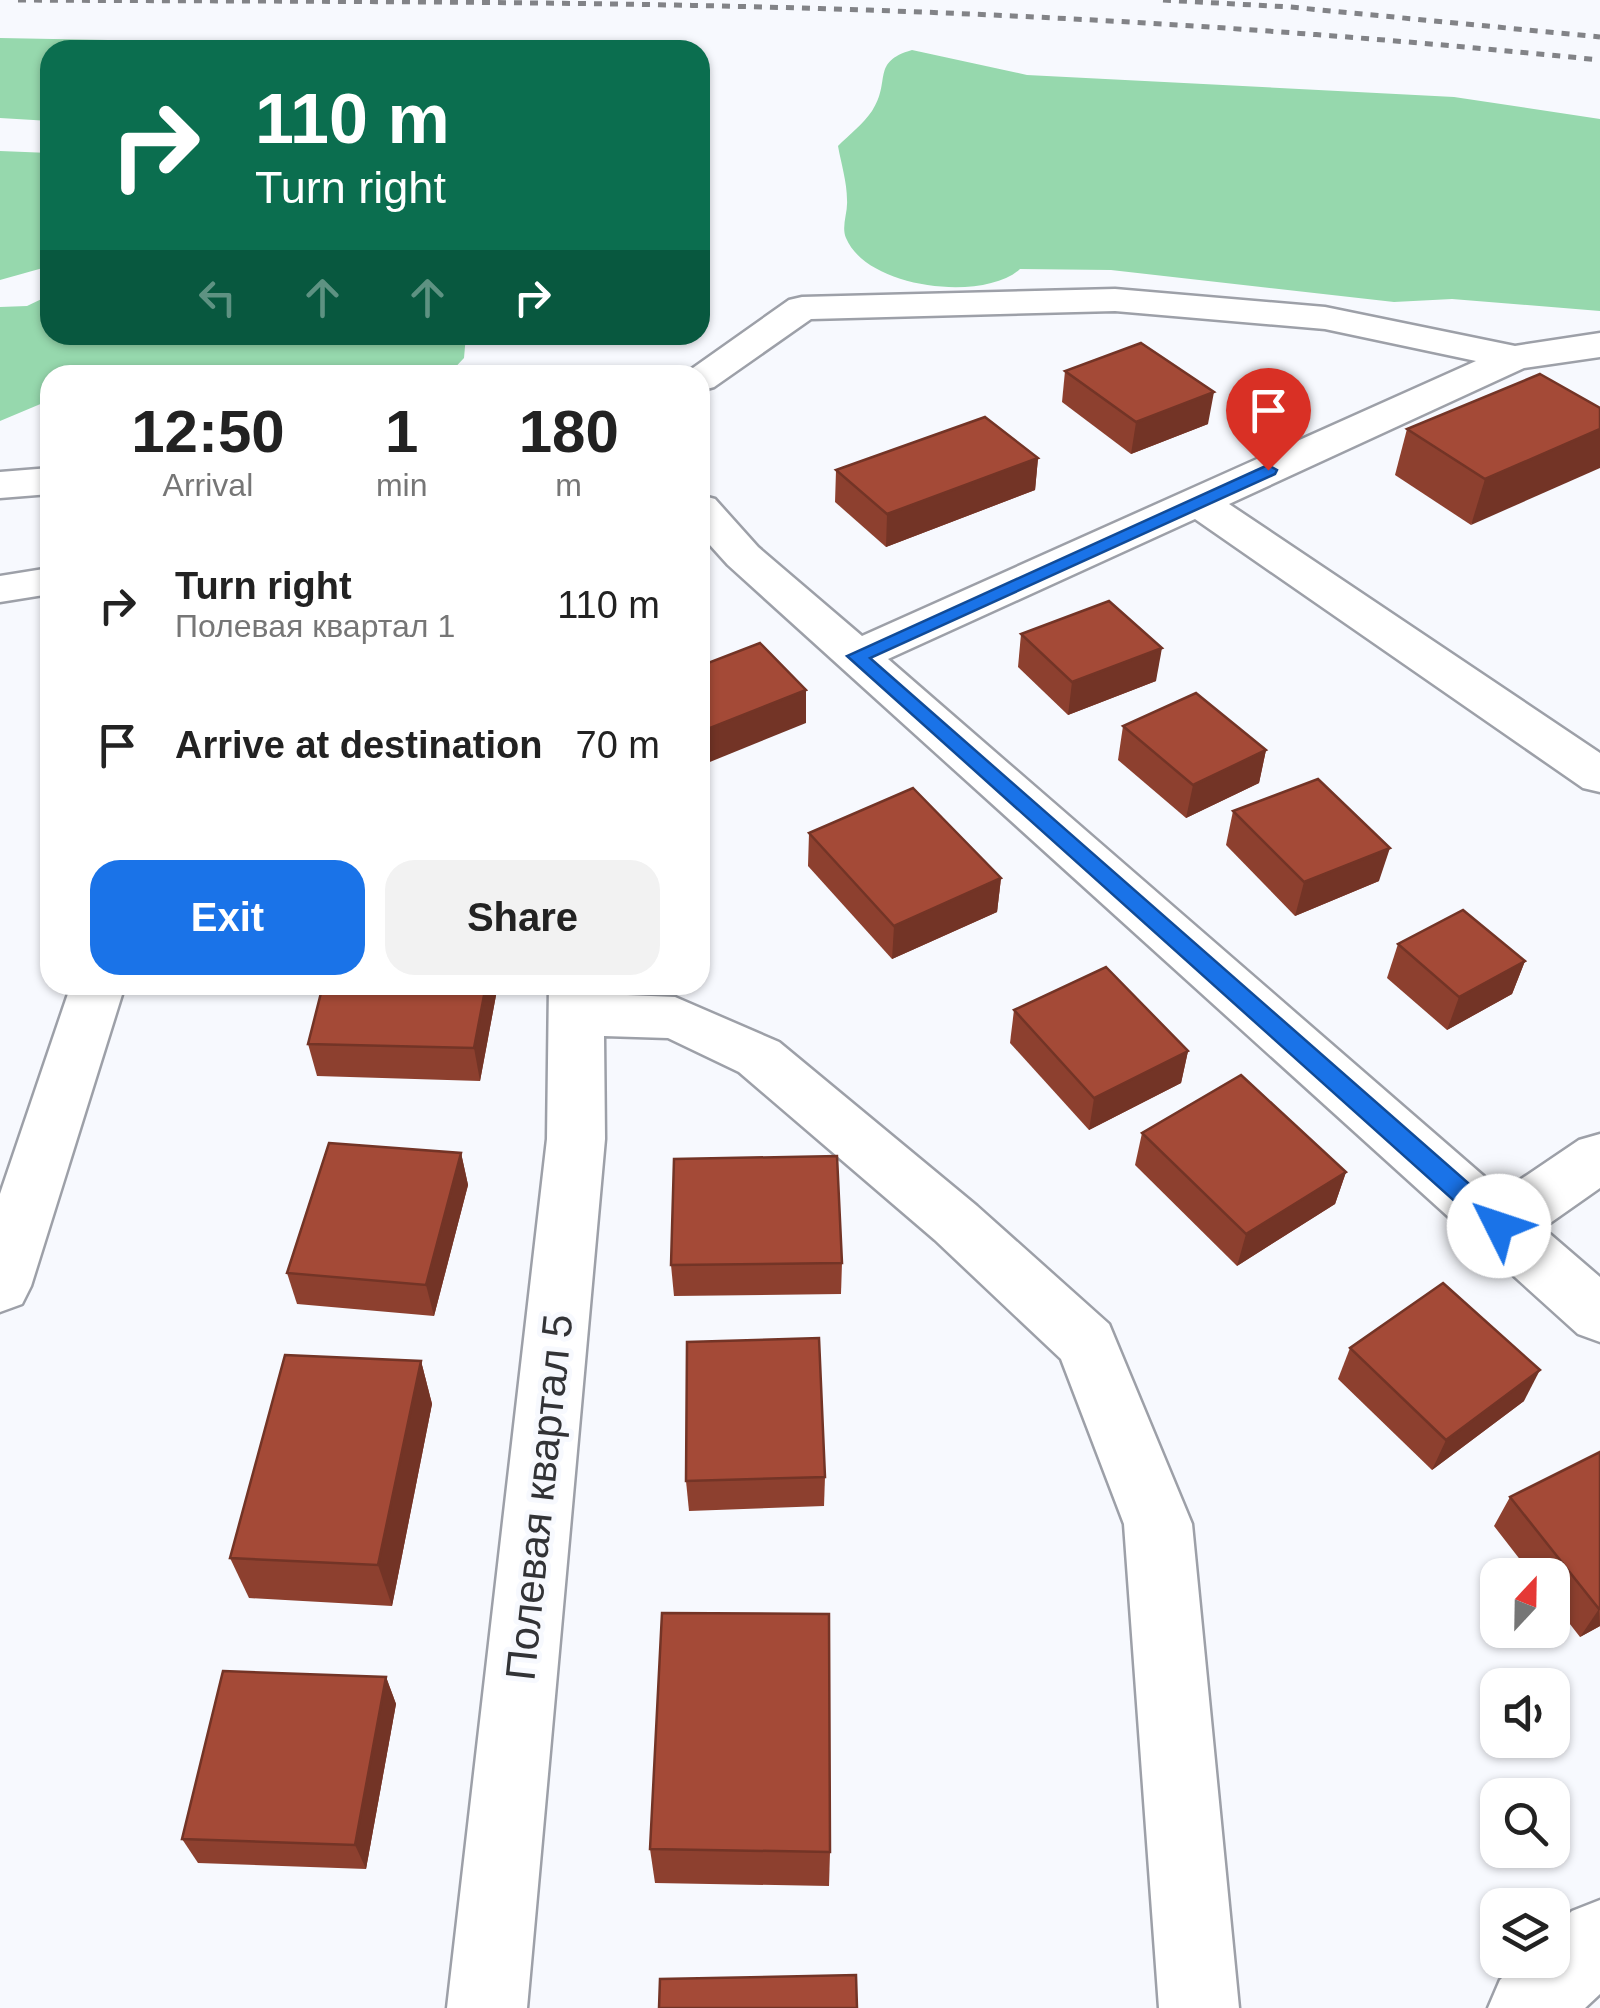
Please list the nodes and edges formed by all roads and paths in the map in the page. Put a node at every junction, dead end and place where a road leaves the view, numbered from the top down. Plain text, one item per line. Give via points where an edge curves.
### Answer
1 (1600, 346) edge
2 (1515, 358) junction
3 (710, 373) edge
4 (40, 482) edge
5 (0, 485) edge
6 (1198, 502) junction
7 (710, 533) edge
8 (722, 563) edge
9 (40, 582) edge
10 (0, 589) edge
11 (856, 656) junction
12 (1600, 776) edge
13 (95, 995) edge
14 (576, 1000) edge
15 (1600, 1157) edge
16 (1499, 1226) junction
17 (0, 1286) edge
18 (1600, 1315) edge
19 (1600, 1939) edge
20 (486, 2008) edge
21 (1199, 2008) edge
22 (1528, 2008) edge

1 - 2 street
2 - 3 street via 1326,318 1115,300 802,308
2 - 6 street
4 - 5 street
6 - 11 street
6 - 12 street
7 - 8 street
8 - 11 street
9 - 10 street
11 - 16 street
13 - 17 street
14 - 20 street, Полевая квартал 5 via 576,1139
14 - 21 street via 675,1018 758,1057 1088,1343 1158,1524
15 - 16 street
16 - 18 street
19 - 22 street

